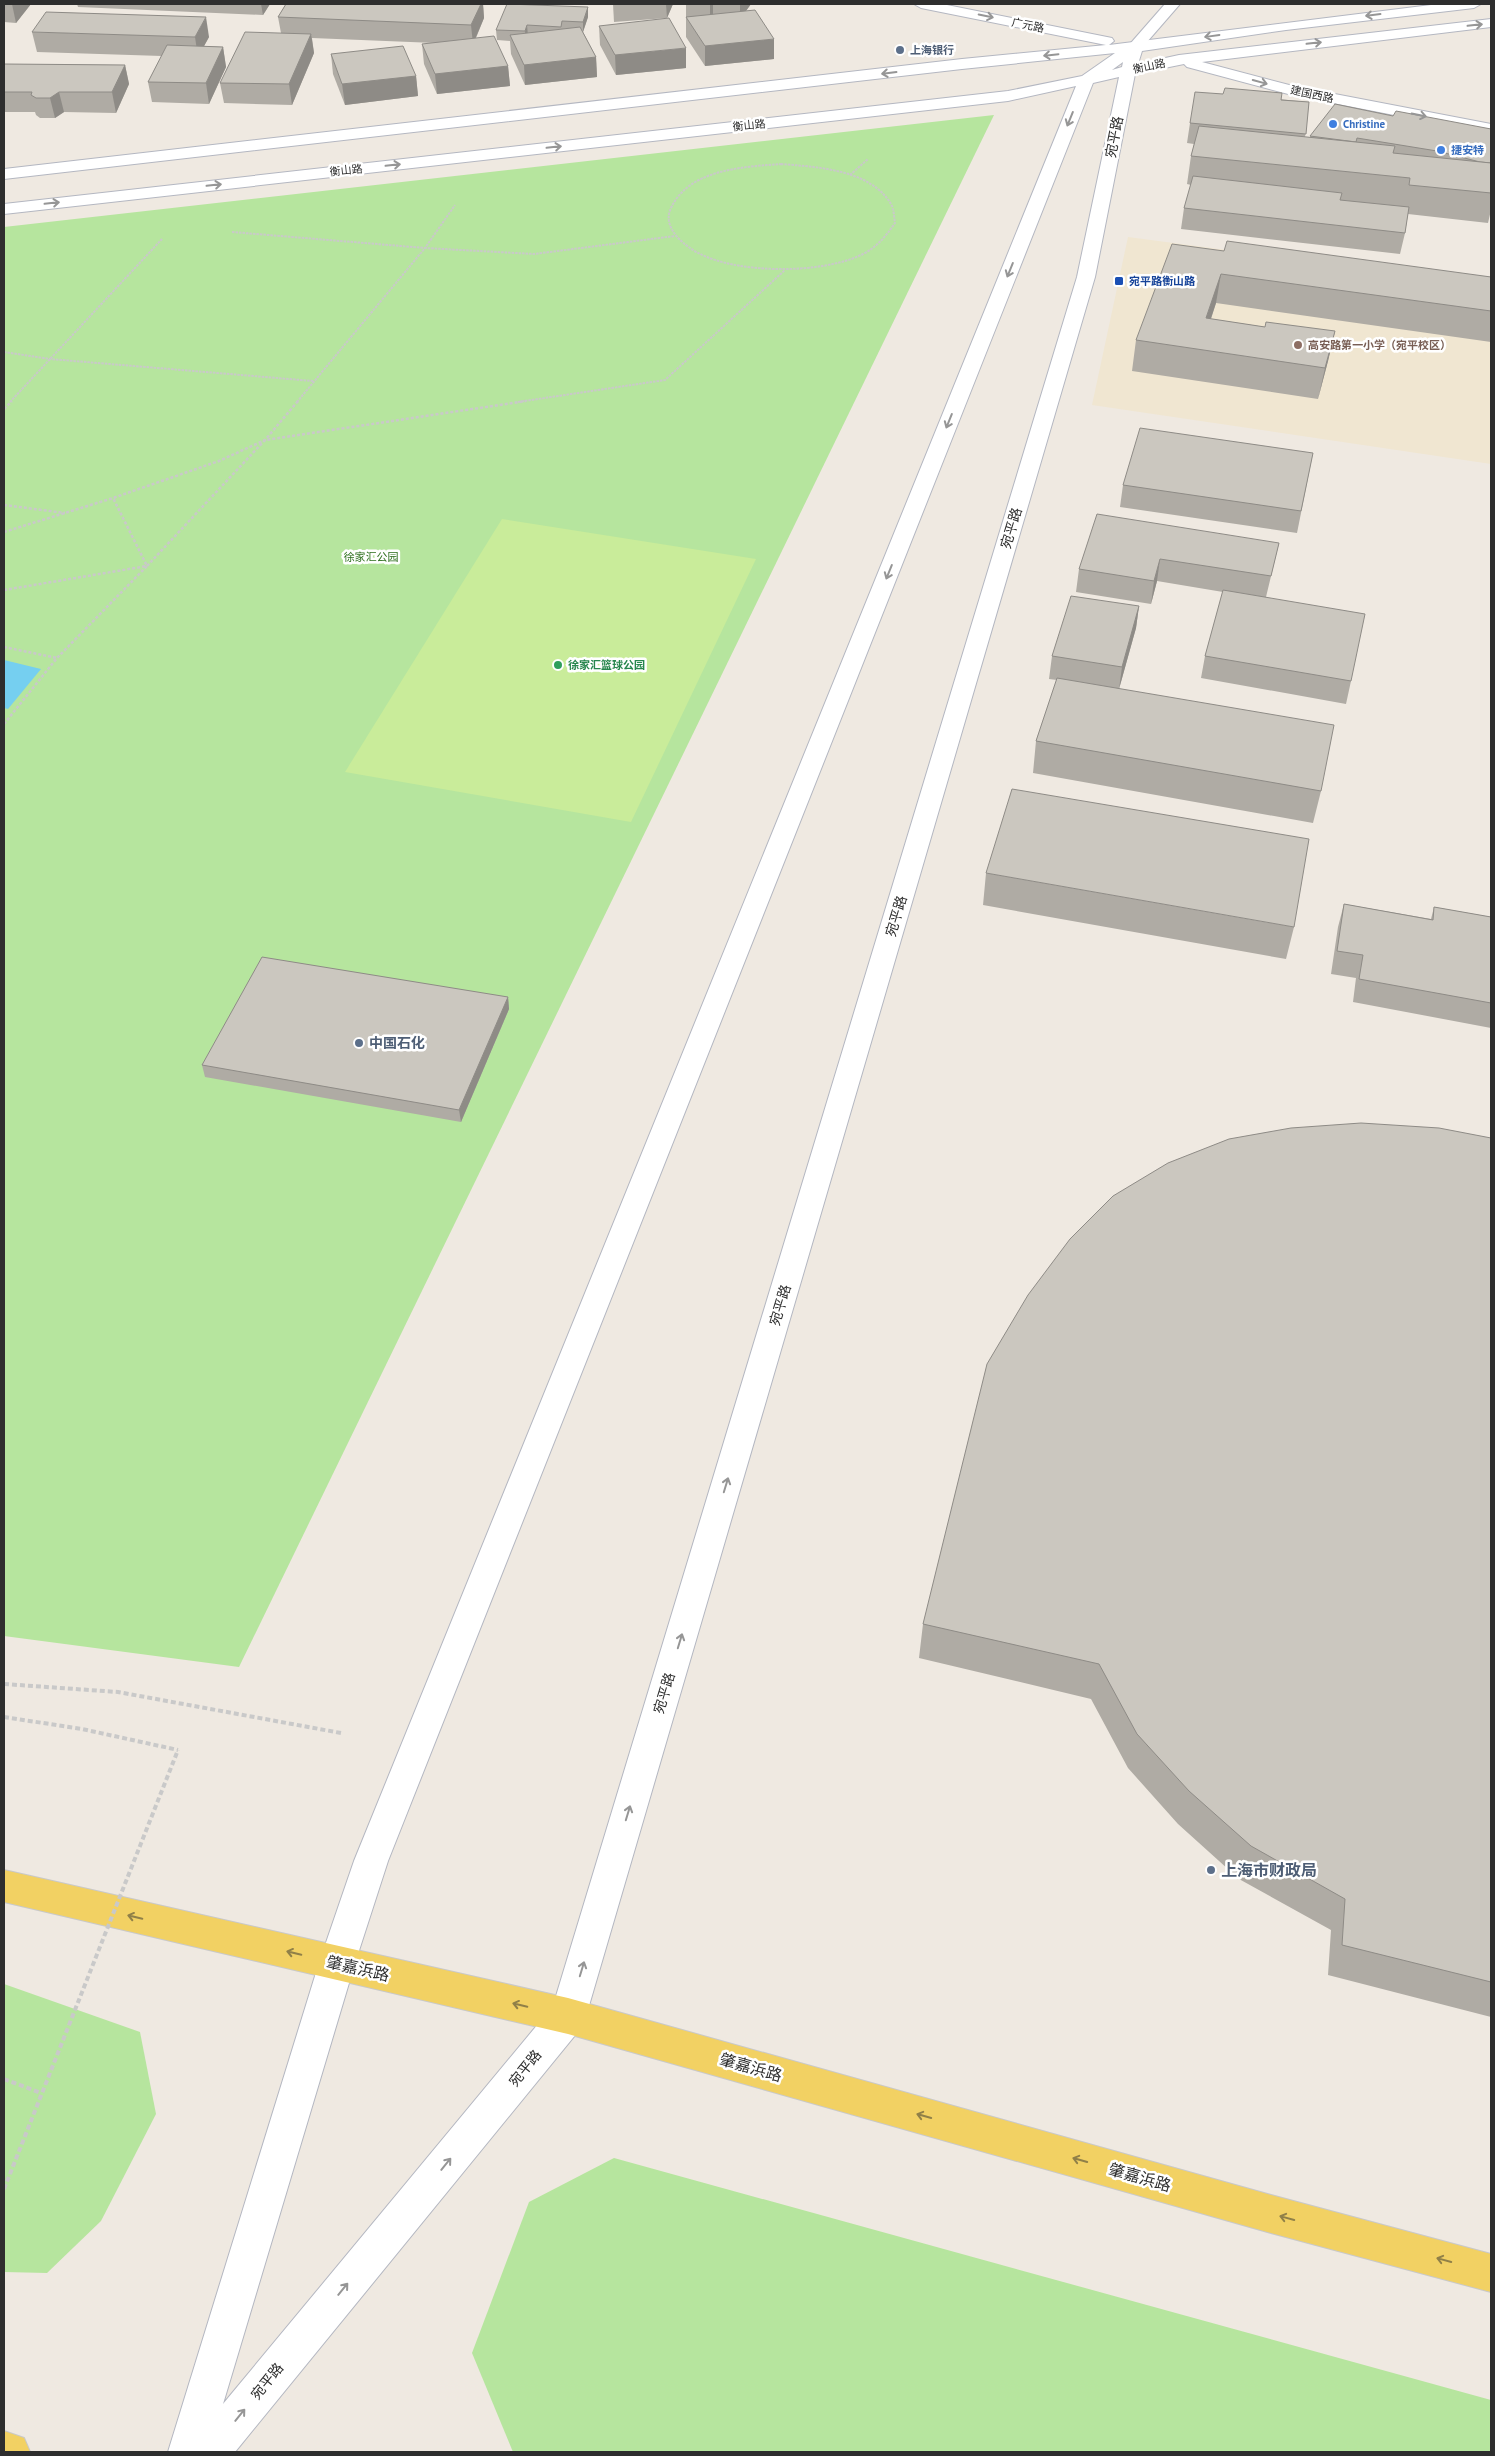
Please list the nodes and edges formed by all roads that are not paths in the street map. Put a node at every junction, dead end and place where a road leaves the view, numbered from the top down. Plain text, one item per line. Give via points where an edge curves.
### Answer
1 (921, 4) edge
2 (1174, 4) edge
3 (1474, 4) edge
4 (1491, 23) edge
5 (1131, 59) junction
6 (1179, 60) junction
7 (1086, 80) junction
8 (1491, 129) edge
9 (4, 174) edge
10 (4, 209) edge
11 (4, 1886) edge
12 (337, 1963) junction
13 (568, 2016) junction
14 (1491, 2273) edge
15 (4, 2451) edge
16 (10, 2452) edge
17 (188, 2452) edge
18 (209, 2452) edge

1 -> 5 main road, 广元路
2 - 5 main road
3 -> 5 main road, 衡山路 via 1286,26
6 -> 4 main road, 衡山路
5 - 6 main road, 衡山路
5 - 6 main road, 建国西路
5 - 7 main road
5 -> 9 main road, 衡山路 via 962,64
13 -> 5 main road, 宛平路 via 1086,278
6 -> 8 main road, 建国西路 via 1292,90
10 -> 7 main road, 衡山路 via 1008,96
7 -> 12 main road via 371,1861
12 -> 11 main road, 肇嘉浜路
13 -> 12 main road, 肇嘉浜路
12 - 17 main road
14 -> 13 main road, 肇嘉浜路
18 -> 13 main road, 宛平路
15 - 16 main road

